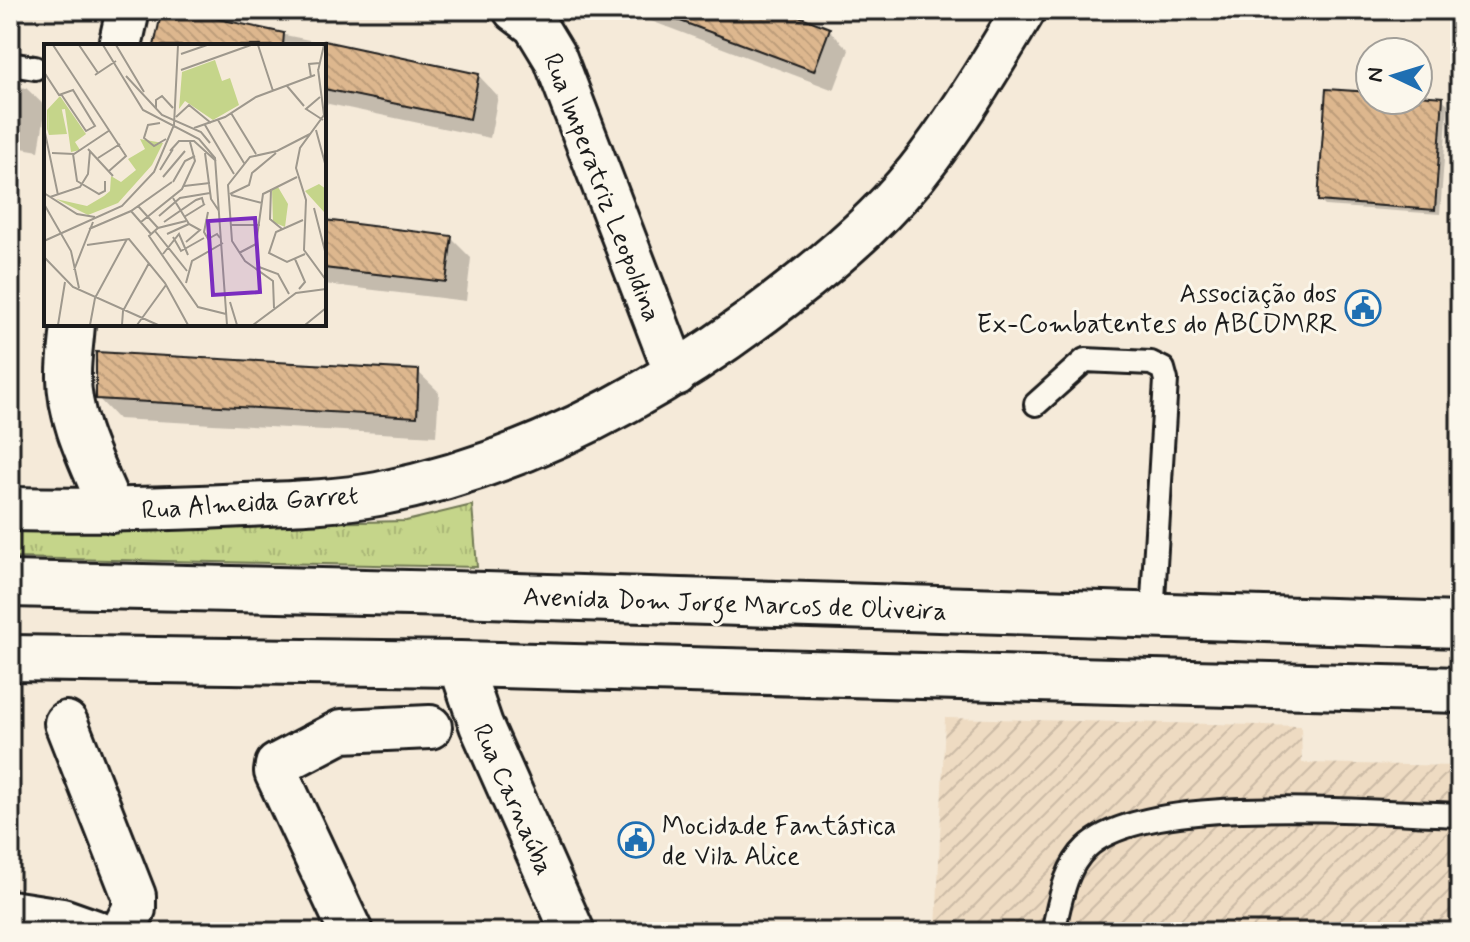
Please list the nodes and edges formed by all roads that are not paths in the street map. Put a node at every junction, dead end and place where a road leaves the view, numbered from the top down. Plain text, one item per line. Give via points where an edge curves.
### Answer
1 (128, 10) edge
2 (515, 10) edge
3 (990, 10) edge
4 (1024, 10) edge
5 (120, 44) edge
6 (10, 64) edge
7 (990, 66) junction
8 (35, 68) dead end
9 (73, 326) edge
10 (676, 374) junction
11 (1036, 404) dead end
12 (10, 509) edge
13 (112, 511) junction
14 (10, 584) edge
15 (1152, 616) junction
16 (1460, 625) edge
17 (10, 658) edge
18 (460, 664) junction
19 (1460, 690) edge
20 (66, 723) dead end
21 (430, 727) dead end
22 (1460, 815) edge
23 (10, 912) edge
24 (96, 932) edge
25 (122, 932) edge
26 (351, 932) edge
27 (573, 932) edge
28 (1053, 932) edge

1 - 5 street
2 - 10 street, Rua Imperatriz Leopoldina via 535,25 555,58
3 - 7 street
4 - 7 street, Rua Almeida Garret
6 - 8 lane
7 - 10 street, Rua Almeida Garret via 928,159 836,257
9 - 13 street via 70,393
10 - 13 street, Rua Almeida Garret via 551,440 435,481 318,501
11 - 15 lane via 1085,360 1151,363 1163,369
12 - 13 street, Rua Almeida Garret
14 - 15 main road, Avenida Dom Jorge Marcos de Oliveira
15 - 16 main road, Avenida Dom Jorge Marcos de Oliveira
17 - 18 main road
18 - 19 main road
18 - 27 street, Rua Carnaúba via 481,725
20 - 25 street via 134,896 134,909
21 - 26 street via 342,731 277,765
22 - 28 lane via 1253,810 1141,822 1109,832 1078,857
23 - 24 street

